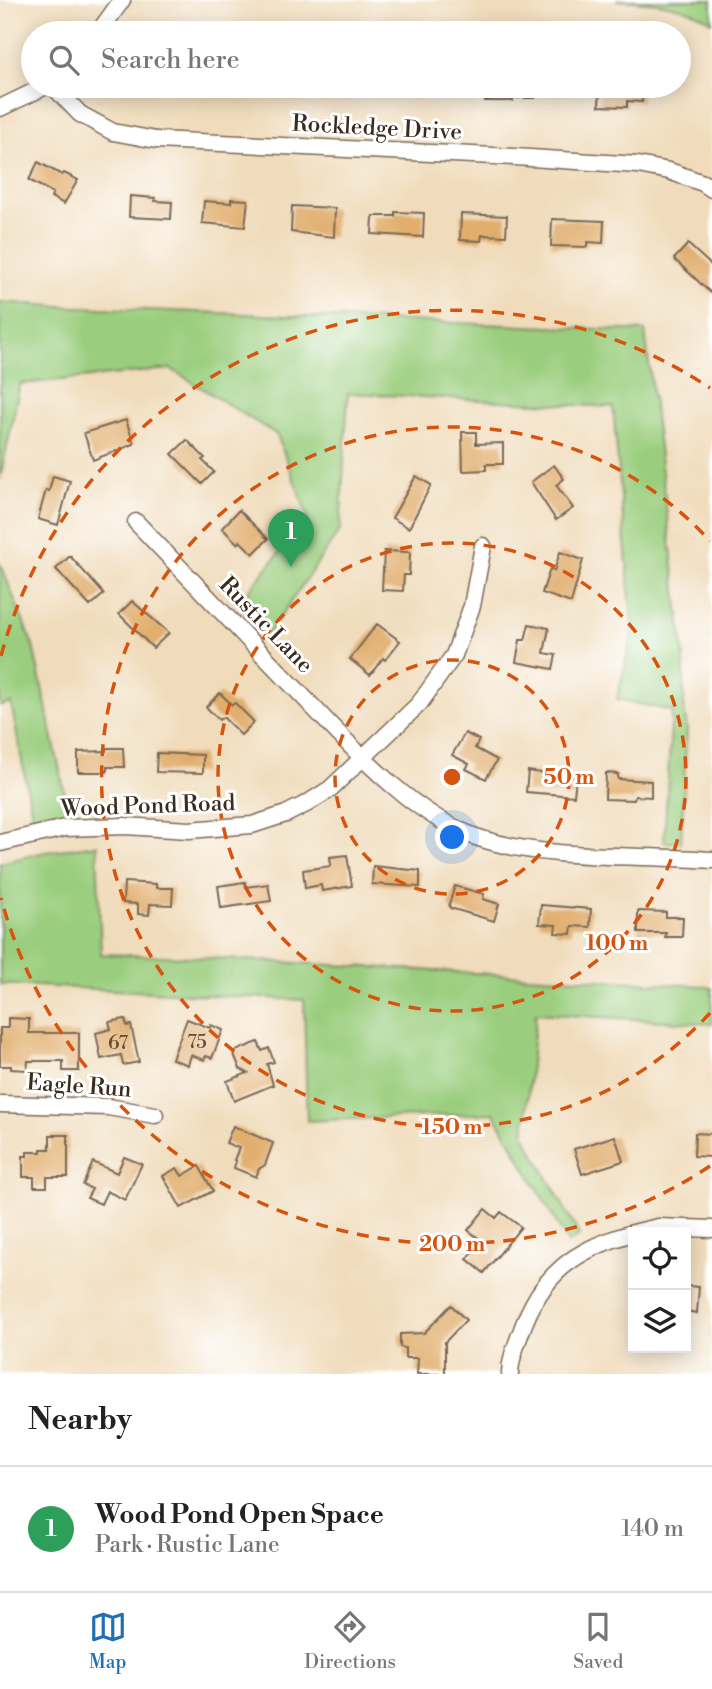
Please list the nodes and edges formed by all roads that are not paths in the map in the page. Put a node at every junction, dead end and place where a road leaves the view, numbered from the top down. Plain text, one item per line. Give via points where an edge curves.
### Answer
1 (122, 0) edge
2 (107, 21) edge
3 (21, 98) edge
4 (65, 98) edge
5 (0, 108) edge
6 (712, 189) edge
7 (136, 522) dead end
8 (482, 546) dead end
9 (363, 758) junction
10 (0, 843) edge
11 (712, 860) edge
12 (0, 1104) edge
13 (155, 1115) dead end
14 (691, 1228) edge
15 (712, 1228) edge
16 (628, 1235) edge
17 (510, 1374) edge

1 - 2 street
3 - 5 street
4 - 6 street, Rockledge Drive via 80,114 113,132 156,140 638,165 669,171
7 - 9 street, Rustic Lane
8 - 9 street, Wood Pond Road via 475,594 454,655 419,704
9 - 10 street, Wood Pond Road via 308,803 252,825 190,830 65,828
9 - 11 street via 420,808 475,837 593,855
12 - 13 street, Eagle Run via 108,1107
14 - 15 street
16 - 17 street via 567,1261 542,1287 529,1309

